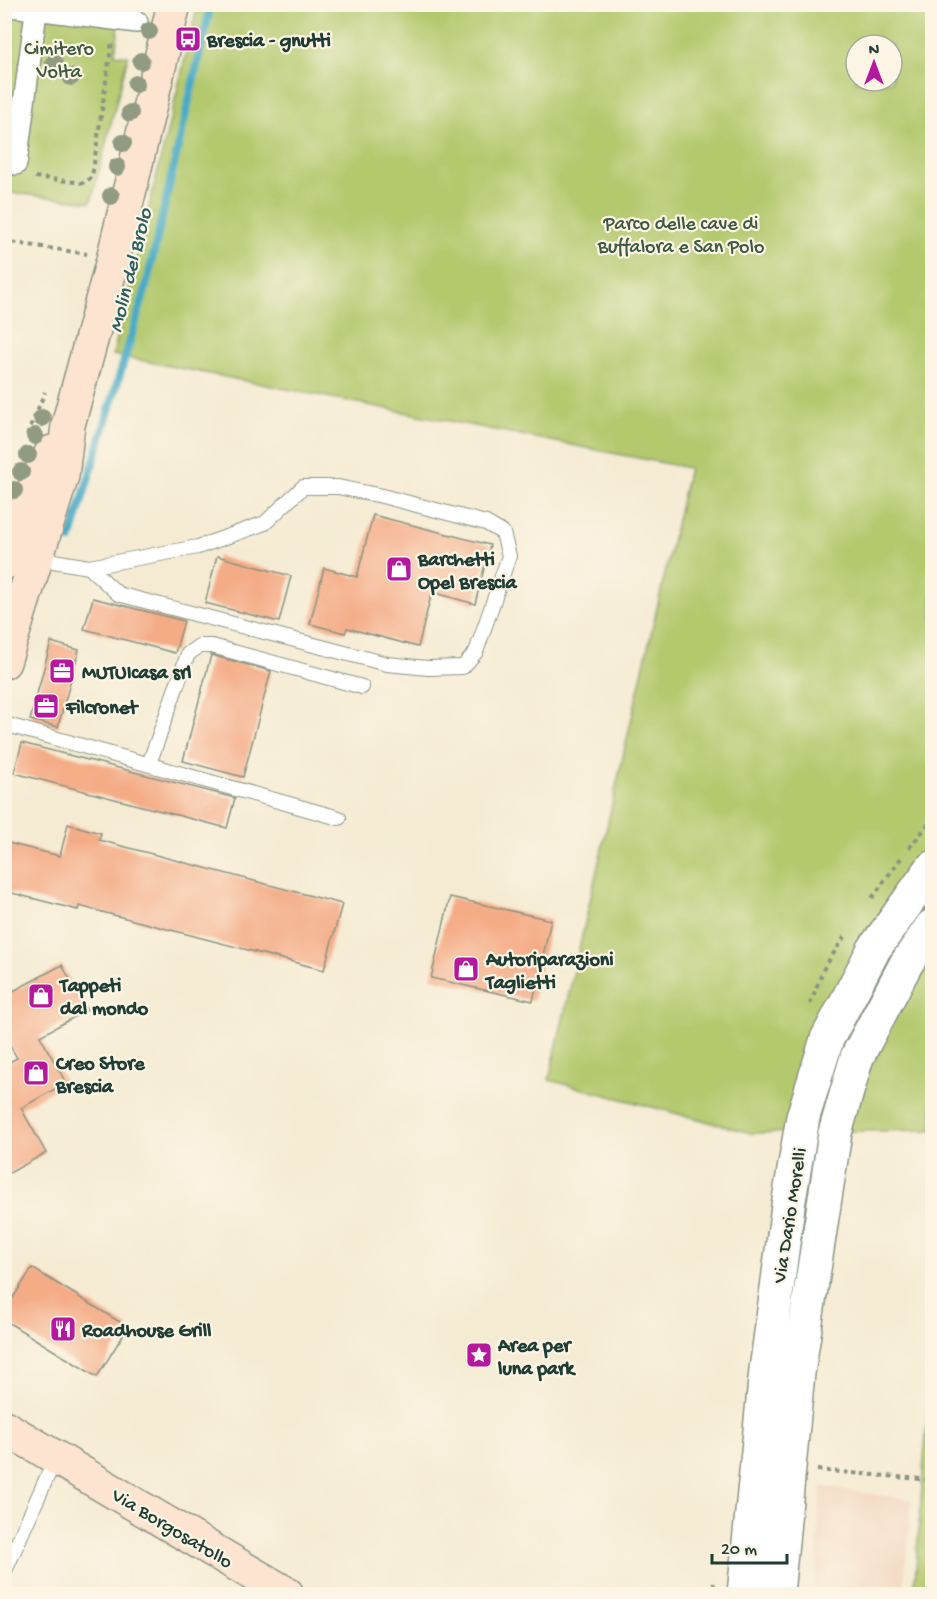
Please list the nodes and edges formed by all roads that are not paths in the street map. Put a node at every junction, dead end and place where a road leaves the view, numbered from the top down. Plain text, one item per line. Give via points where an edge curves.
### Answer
1 (174, 4) edge
2 (4, 5) edge
3 (37, 7) edge
4 (137, 22) dead end
5 (13, 119) edge
6 (16, 164) road end
7 (68, 425) junction
8 (36, 558) junction
9 (4, 563) edge
10 (89, 567) junction
11 (4, 662) edge
12 (362, 687) dead end
13 (4, 724) edge
14 (149, 764) junction
15 (339, 818) dead end
16 (933, 868) edge
17 (933, 926) edge
18 (4, 1403) edge
19 (4, 1427) edge
20 (56, 1457) junction
21 (90, 1477) junction
22 (4, 1573) edge
23 (287, 1594) edge
24 (744, 1594) edge
25 (777, 1594) edge

1 - 7 main road via 113,260
2 - 3 street
3 - 4 street
3 - 5 street
5 - 6 street
7 - 8 main road via 62,476
7 - 9 main road via 41,472
8 - 10 lane
8 - 11 main road
10 - 10 lane via 198,547 265,523 303,487 338,486 486,523 503,533 508,556 476,652 463,667 428,668 387,664 118,594
12 - 14 lane via 212,646 199,646 188,654
13 - 14 lane
14 - 15 lane
16 - 24 street, Via Dario Morelli via 868,959 827,1039 803,1117 766,1370
17 - 25 street, Via Dario Morelli via 906,964 857,1057 835,1133 798,1373
18 - 21 main road, Via Borgosatollo via 31,1421
19 - 20 main road, Via Borgosatollo
20 - 21 main road, Via Borgosatollo
20 - 22 lane
21 - 23 main road, Via Borgosatollo

